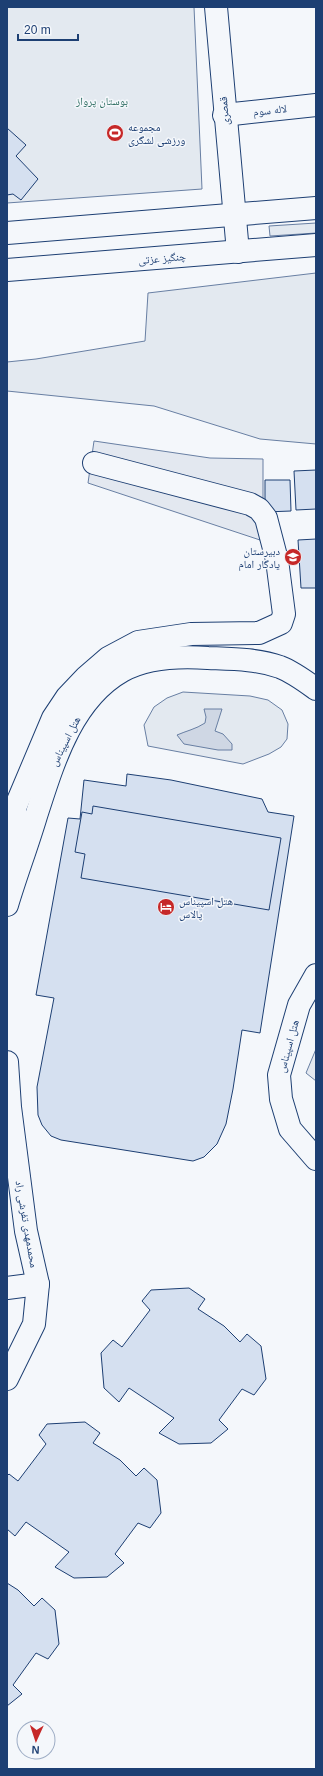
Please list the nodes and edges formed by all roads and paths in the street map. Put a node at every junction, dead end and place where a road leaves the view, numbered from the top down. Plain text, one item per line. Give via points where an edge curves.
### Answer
1 (216, 7) edge
2 (316, 105) edge
3 (224, 114) junction
4 (316, 208) edge
5 (234, 214) junction
6 (7, 232) edge
7 (316, 245) edge
8 (238, 252) junction
9 (7, 270) edge
10 (94, 463) dead end
11 (316, 689) edge
12 (17, 872) junction
13 (7, 905) edge
14 (316, 976) edge
15 (7, 1062) edge
16 (9, 1107) edge
17 (316, 1158) edge
18 (38, 1284) junction
19 (7, 1288) edge
20 (7, 1379) edge

1 - 3 street, قمصری
2 - 3 street, لاله سوم
3 - 5 street, قمصری
4 - 5 street
5 - 6 street
5 - 8 street, قمصری
7 - 8 street, چنگیز عزتی
8 - 9 street, چنگیز عزتی
10 - 12 street via 250,504 259,509 266,518 277,560 284,614 281,623 259,633 191,634 138,642 108,658 86,677 67,697 53,718 15,808
11 - 12 street, هتل اسپیناس via 281,668 256,661 171,657 123,670 88,700 70,727 50,771
12 - 13 street, هتل اسپیناس
14 - 17 street, هتل اسپیناس via 299,1005 279,1075 281,1099 290,1129
15 - 16 street, محمدمهدی تفرشی راد
16 - 18 street, محمدمهدی تفرشی راد via 26,1231
18 - 19 street
18 - 20 street, محمدمهدی تفرشی راد via 34,1324

